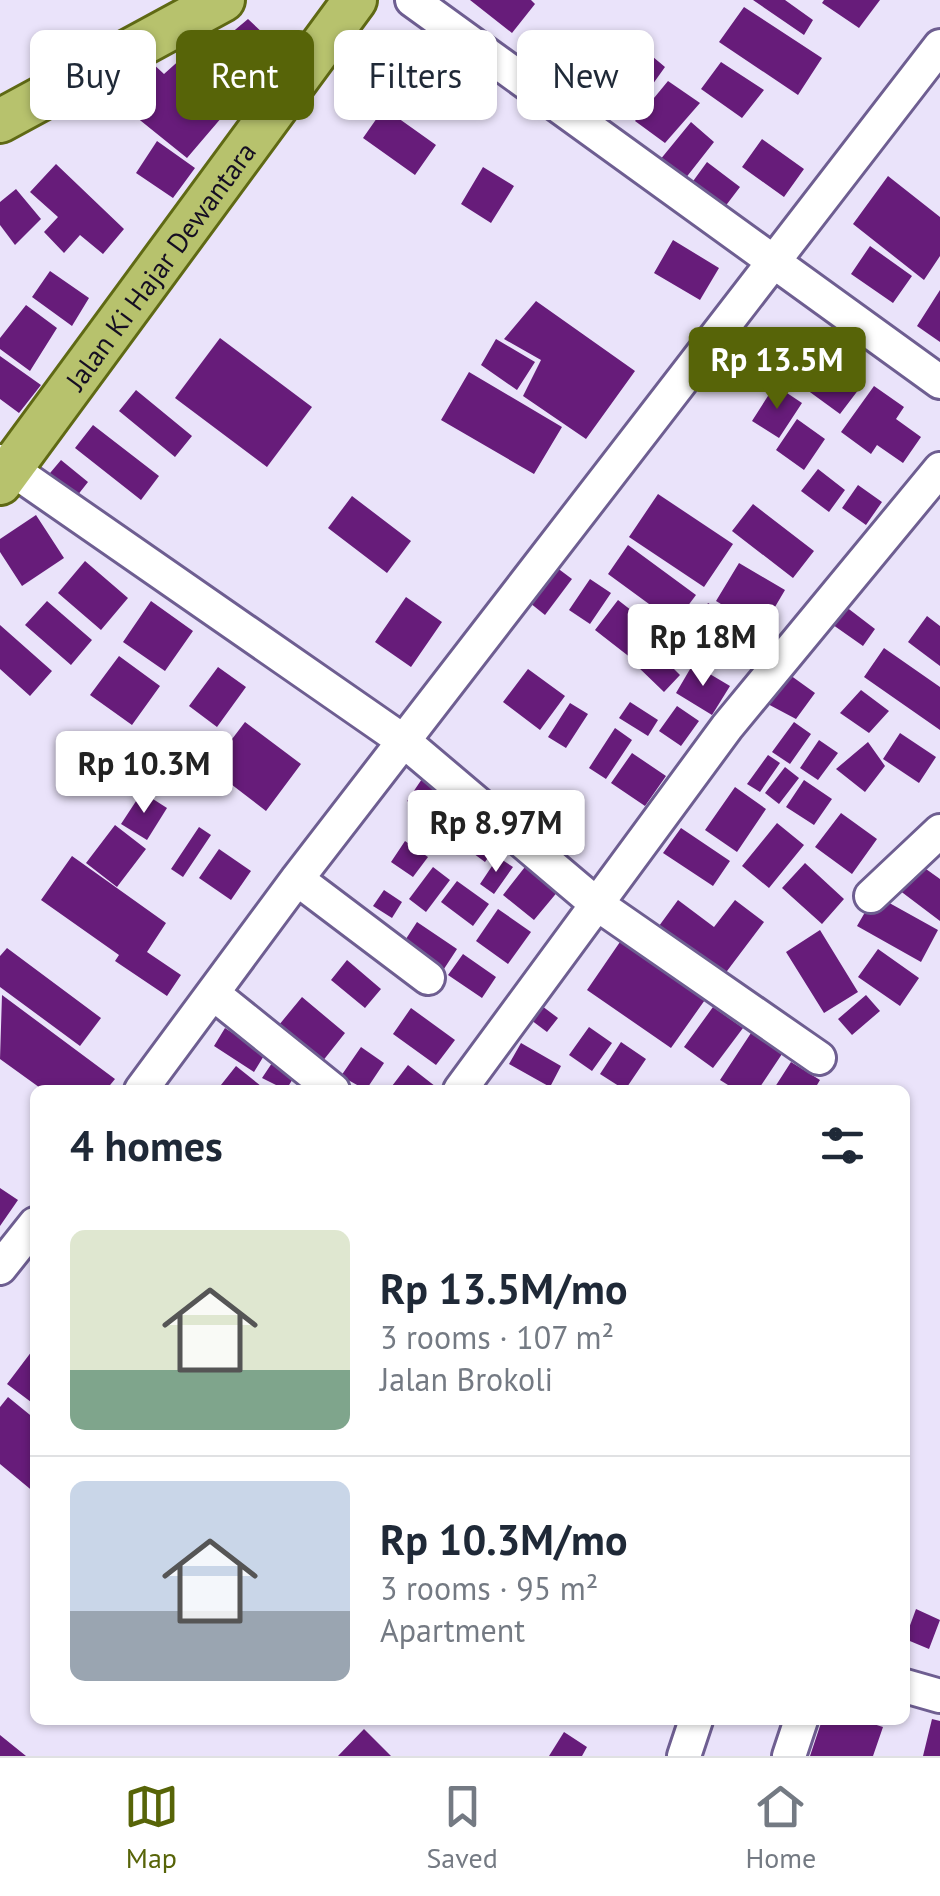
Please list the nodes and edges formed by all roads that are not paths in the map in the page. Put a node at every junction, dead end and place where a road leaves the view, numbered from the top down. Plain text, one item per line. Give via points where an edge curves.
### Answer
1 (223, 0) edge
2 (356, 0) edge
3 (412, 0) edge
4 (940, 46) edge
5 (4, 115) edge
6 (773, 258) junction
7 (940, 382) edge
8 (940, 469) edge
9 (4, 471) edge
10 (404, 742) junction
11 (940, 831) edge
12 (296, 878) junction
13 (871, 896) dead end
14 (594, 902) junction
15 (428, 978) dead end
16 (215, 995) junction
17 (819, 1058) dead end
18 (145, 1085) edge
19 (327, 1085) edge
20 (464, 1085) edge
21 (30, 1230) edge
22 (0, 1268) edge
23 (910, 1687) edge
24 (940, 1696) edge
25 (694, 1725) edge
26 (799, 1725) edge
27 (684, 1756) edge
28 (789, 1756) edge

1 - 5 main road
2 - 9 main road, Jalan Ki Hajar Dewantara
3 - 6 street
4 - 6 street
6 - 7 street
6 - 10 street
8 - 14 street via 727,727
9 - 10 street
10 - 12 street
10 - 14 street
11 - 13 street
12 - 15 street
12 - 16 street
14 - 17 street
14 - 20 street
16 - 18 street
16 - 19 street
21 - 22 street
23 - 24 street
25 - 27 street
26 - 28 street

